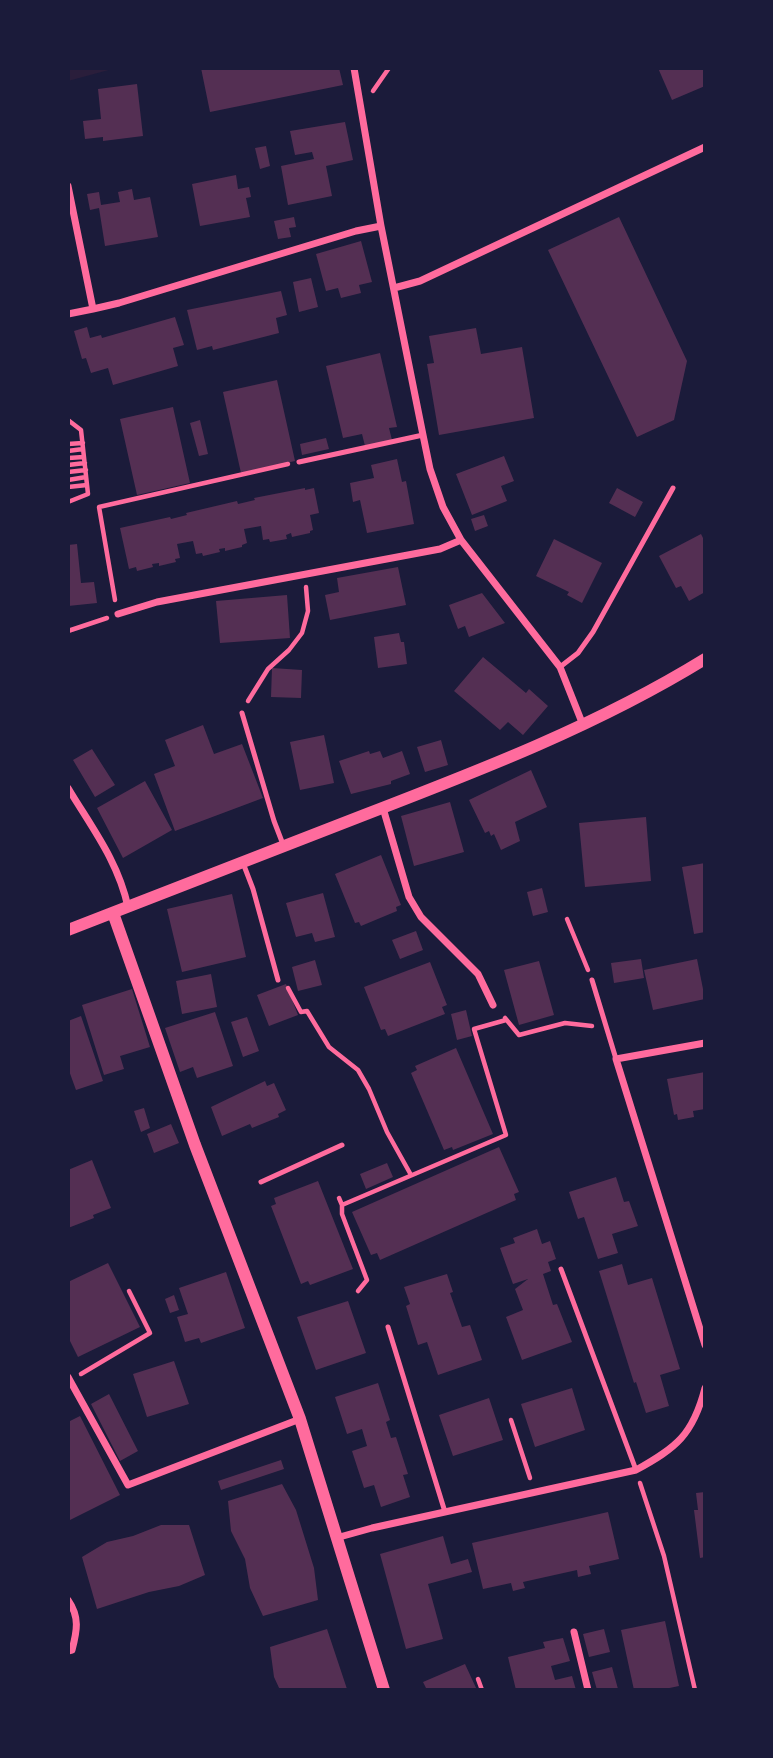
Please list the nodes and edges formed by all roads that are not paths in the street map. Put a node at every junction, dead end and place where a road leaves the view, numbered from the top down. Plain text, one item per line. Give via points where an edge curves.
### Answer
1 (354, 68) edge
2 (705, 147) edge
3 (68, 186) edge
4 (382, 226) junction
5 (394, 288) junction
6 (93, 309) junction
7 (68, 314) edge
8 (422, 435) junction
9 (299, 462) road end
10 (673, 488) dead end
11 (461, 540) junction
12 (118, 614) road end
13 (705, 659) edge
14 (560, 667) junction
15 (242, 713) road end
16 (583, 725) junction
17 (68, 788) edge
18 (383, 808) junction
19 (284, 846) junction
20 (243, 863) junction
21 (128, 907) junction
22 (113, 913) junction
23 (68, 930) edge
24 (278, 980) road end
25 (592, 980) road end
26 (493, 1005) road end
27 (705, 1043) edge
28 (616, 1059) junction
29 (342, 1145) dead end
30 (261, 1182) dead end
31 (561, 1269) dead end
32 (388, 1326) dead end
33 (705, 1345) edge
34 (70, 1378) edge
35 (705, 1388) edge
36 (702, 1410) edge
37 (300, 1419) junction
38 (636, 1470) junction
39 (445, 1512) junction
40 (335, 1539) junction
41 (68, 1600) edge
42 (574, 1632) dead end
43 (68, 1651) edge
44 (384, 1690) edge
45 (588, 1690) edge

1 - 4 street
2 - 5 street via 420,281
3 - 6 street
4 - 5 street
4 - 6 street
5 - 8 street
6 - 7 street
8 - 9 lane
8 - 11 street via 443,508
10 - 14 lane via 593,632
11 - 12 street via 440,549 157,602
11 - 14 street
13 - 16 street
14 - 16 street
15 - 19 lane
16 - 18 street
17 - 21 street via 116,866
18 - 19 street
18 - 26 street via 409,897 421,917 478,974
19 - 20 street
20 - 21 street
20 - 24 lane
21 - 22 street
22 - 23 street
22 - 37 street
25 - 28 lane
27 - 28 street
28 - 33 street
29 - 30 lane
31 - 38 lane
32 - 39 lane
34 - 37 street via 128,1485
35 - 36 street
36 - 38 street via 686,1435
37 - 40 street
38 - 39 street
39 - 40 street
40 - 44 street
41 - 43 street via 76,1612 78,1630
42 - 45 street

